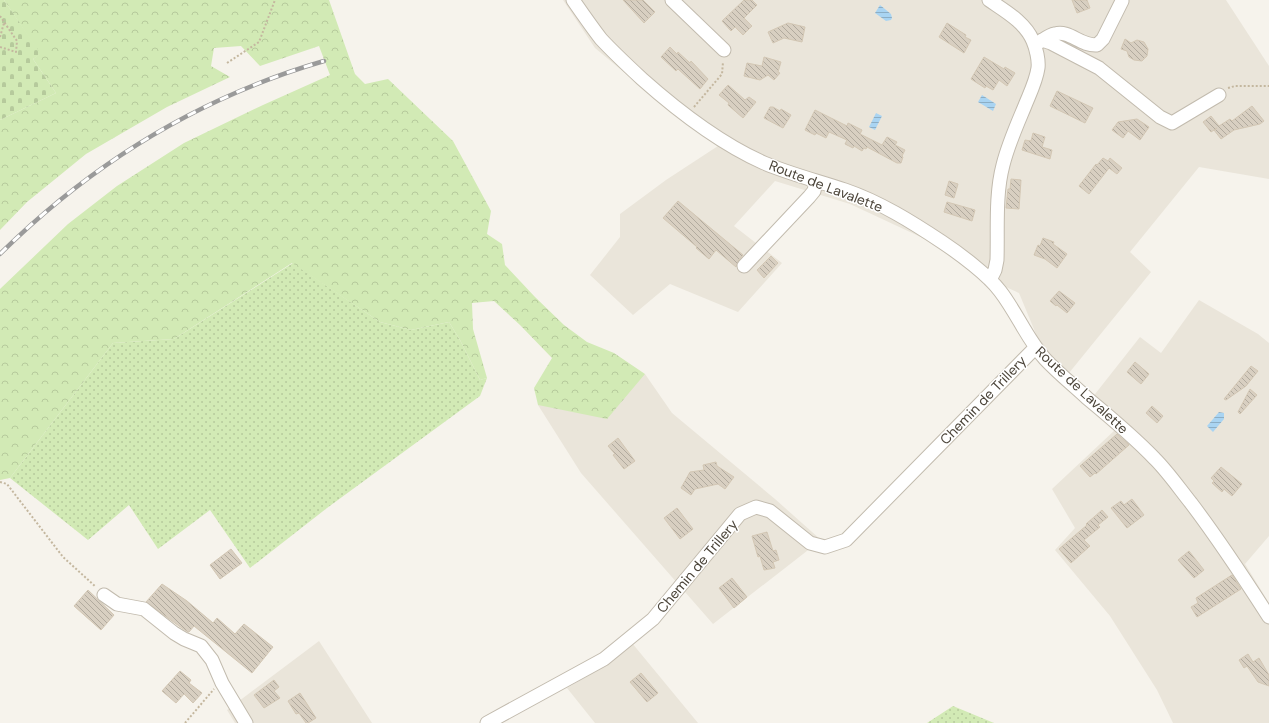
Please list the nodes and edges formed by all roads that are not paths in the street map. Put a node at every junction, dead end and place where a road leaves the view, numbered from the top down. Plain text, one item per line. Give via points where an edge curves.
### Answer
1 (573, 0) edge
2 (672, 0) edge
3 (989, 0) edge
4 (1122, 1) edge
5 (1038, 43) junction
6 (724, 50) road end
7 (1219, 95) road end
8 (816, 181) junction
9 (744, 266) dead end
10 (990, 280) junction
11 (1035, 348) junction
12 (104, 595) road end
13 (1269, 618) edge
14 (246, 723) edge
15 (488, 723) edge

1 - 8 street, Route de Lavalette via 603,41 657,92 687,116 730,145 762,162
2 - 6 street
3 - 5 street via 1014,18 1033,41
4 - 5 street via 1103,39 1097,45 1090,46 1063,33 1054,34
5 - 7 street via 1051,43 1099,68 1160,117 1172,123
5 - 10 street via 1038,67 1034,83 1011,138 1002,168 997,260
8 - 9 street via 814,191 809,197
8 - 10 street, Route de Lavalette via 886,208 944,244
10 - 11 street, Route de Lavalette via 1001,292
11 - 13 street, Route de Lavalette via 1071,384 1126,431 1172,478 1215,534
11 - 15 street, Chemin de Trillery via 846,540 825,547 810,543 770,511 756,507 740,514 653,619 604,659
12 - 14 street via 117,604 144,609 174,633 200,646 212,660 222,683

